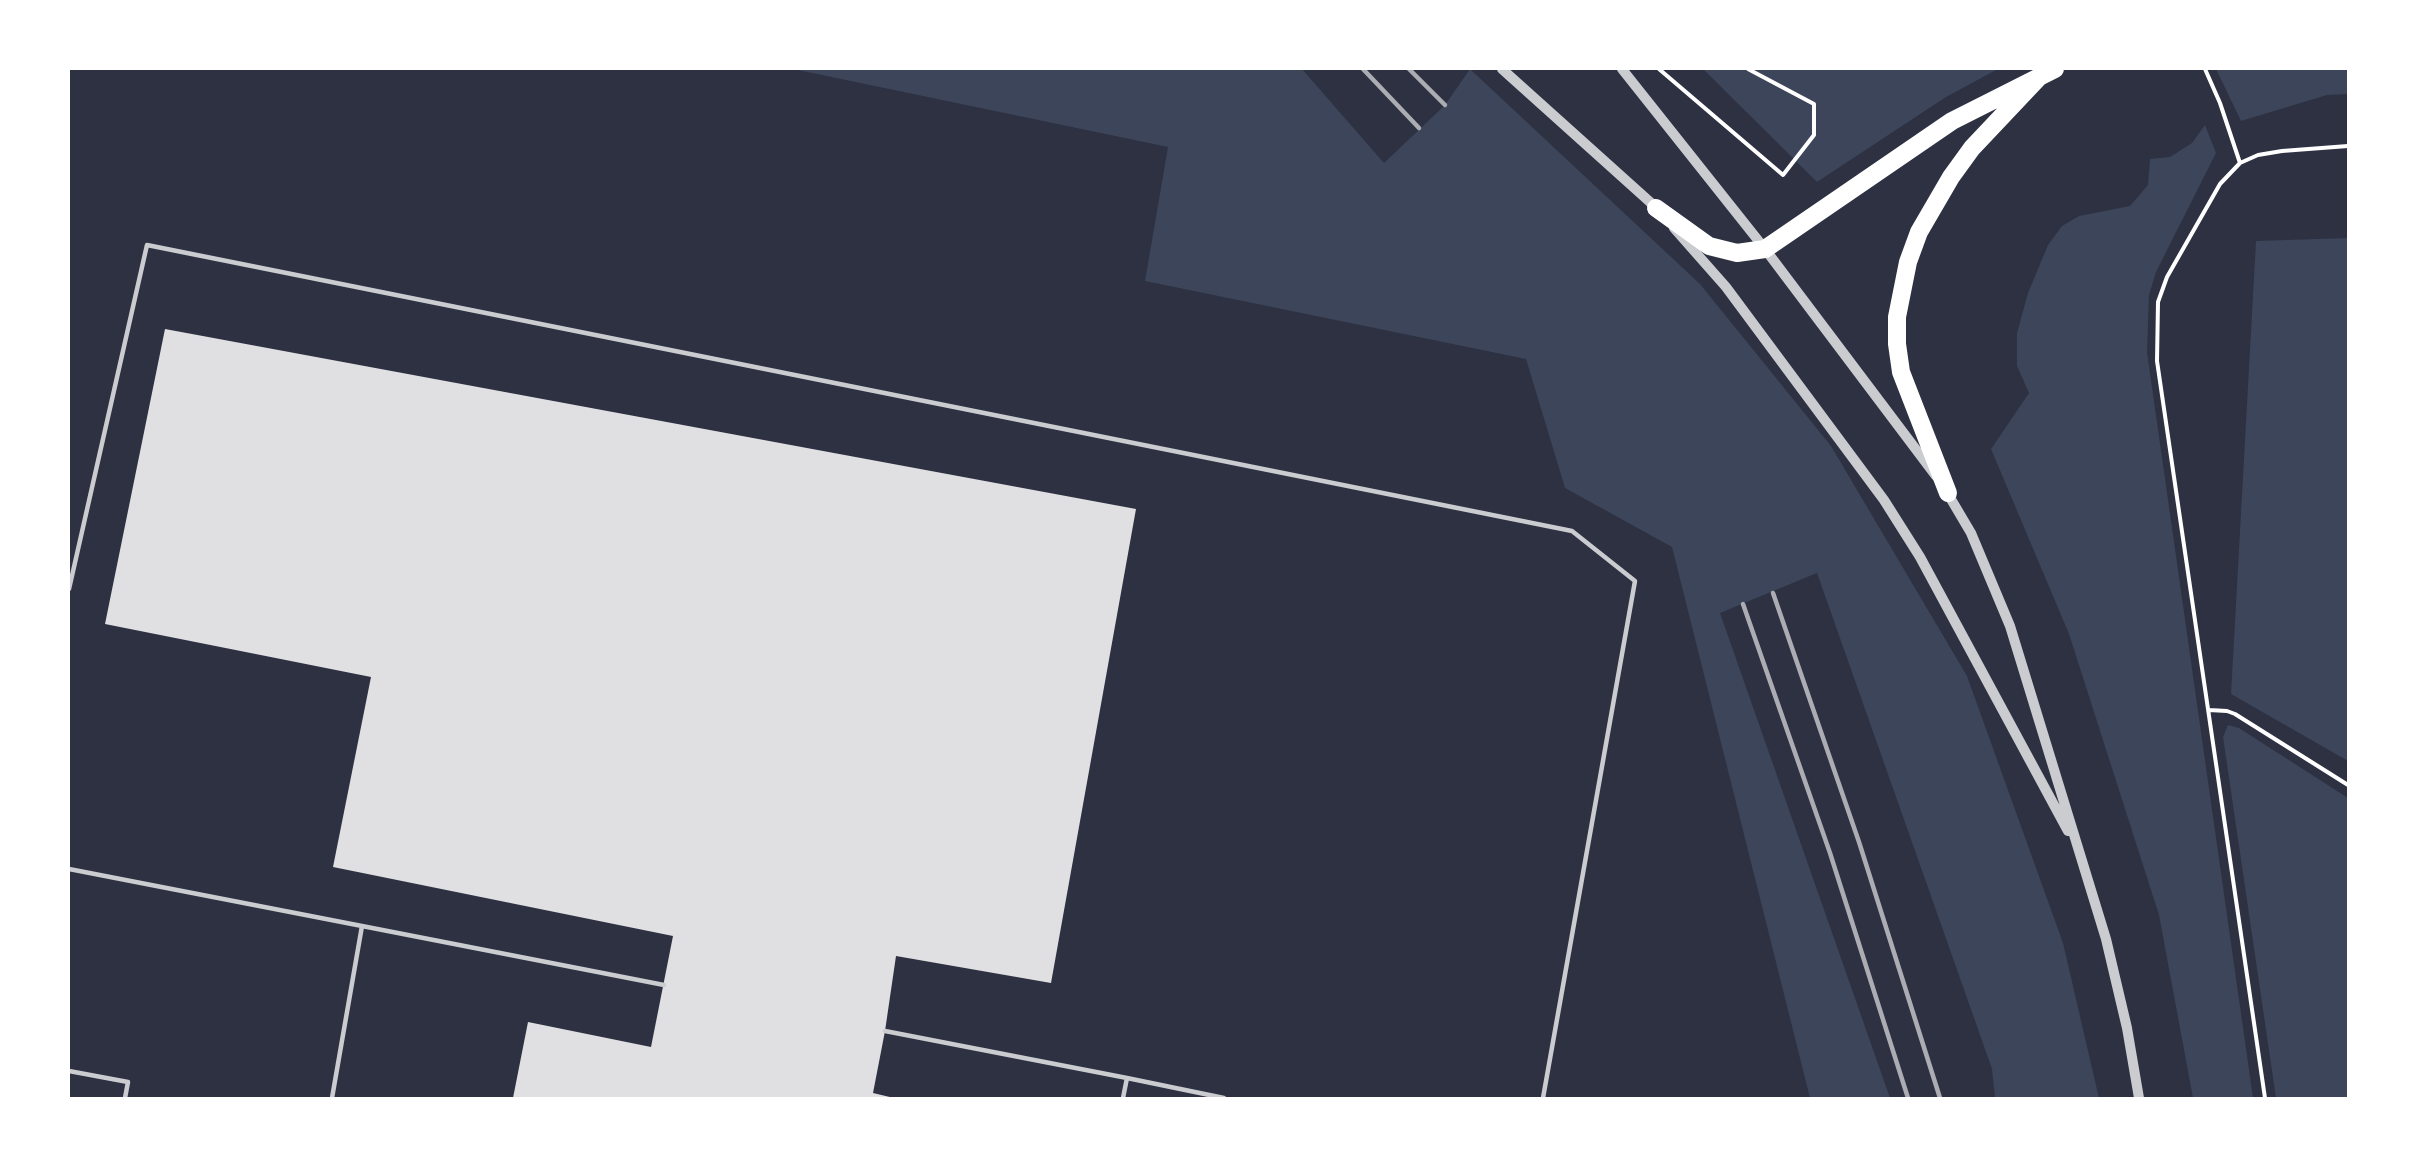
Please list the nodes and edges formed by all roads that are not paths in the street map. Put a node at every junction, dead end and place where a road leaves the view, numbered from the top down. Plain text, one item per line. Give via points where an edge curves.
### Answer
1 (1502, 69) edge
2 (1622, 69) edge
3 (2048, 72) edge
4 (1656, 208) junction
5 (1765, 249) junction
6 (1948, 493) junction
7 (69, 589) edge
8 (2079, 852) junction
9 (69, 869) edge
10 (362, 926) junction
11 (664, 985) dead end
12 (885, 1031) dead end
13 (69, 1071) edge
14 (1127, 1078) junction
15 (125, 1098) edge
16 (332, 1098) edge
17 (1123, 1098) edge
18 (1224, 1098) edge
19 (1543, 1098) edge
20 (2139, 1098) edge

1 - 4 street
2 - 5 street
3 - 5 highway via 1952,121
3 - 6 highway via 1972,148 1951,177 1919,232 1904,279 1897,317 1901,372
4 - 5 highway via 1709,246 1737,253
4 - 8 street via 1732,296 1884,500 1920,557
5 - 6 street
6 - 8 street via 1971,533 2010,626
7 - 19 lane via 147,245 1572,531 1635,580
8 - 20 street via 2106,939
9 - 10 lane
10 - 11 lane
10 - 16 lane
12 - 14 lane
13 - 15 lane via 128,1082
14 - 17 lane
14 - 18 lane

